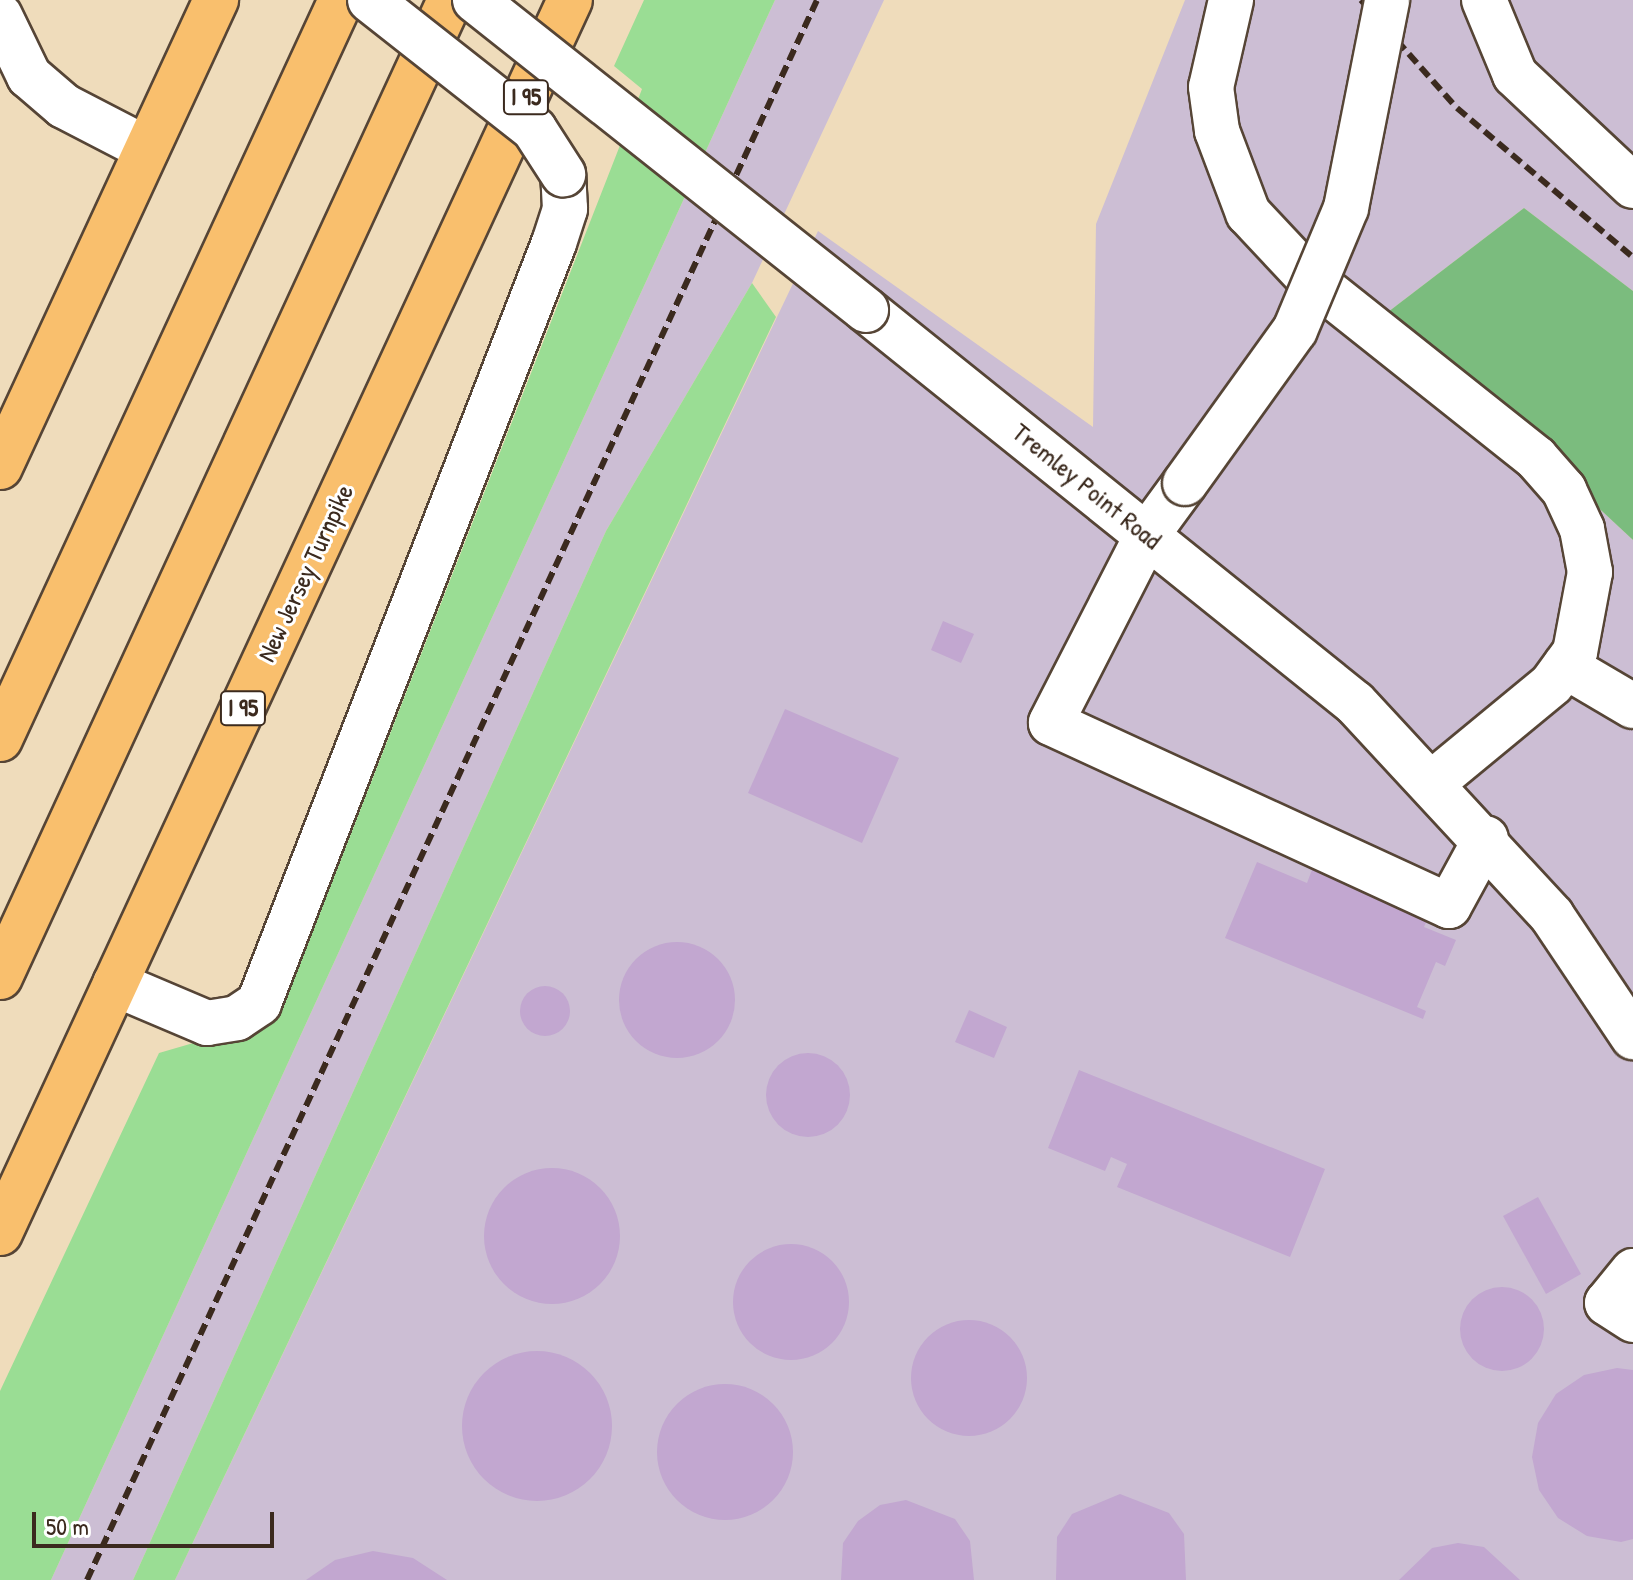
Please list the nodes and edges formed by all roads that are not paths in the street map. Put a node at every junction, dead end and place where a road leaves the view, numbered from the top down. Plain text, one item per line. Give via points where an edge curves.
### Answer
1 (216, 0) edge
2 (341, 0) edge
3 (370, 0) edge
4 (450, 0) edge
5 (475, 0) edge
6 (570, 0) edge
7 (1231, 0) edge
8 (1387, 0) edge
9 (1484, 0) edge
10 (0, 16) edge
11 (147, 149) junction
12 (1633, 186) edge
13 (0, 467) edge
14 (1147, 535) junction
15 (1565, 666) junction
16 (1633, 706) edge
17 (0, 739) edge
18 (1433, 782) junction
19 (1486, 838) junction
20 (0, 977) edge
21 (115, 984) junction
22 (1633, 1037) edge
23 (0, 1233) edge
24 (1633, 1271) edge
25 (1633, 1320) edge

1 - 11 highway
2 - 17 highway
3 - 21 street, bridge via 534,129 563,174 565,209 259,1003 237,1018 207,1023
4 - 20 highway
5 - 14 street, Tremley Point Road, bridge
6 - 21 highway, New Jersey Turnpike / I 95
7 - 15 street via 1211,87 1217,131 1248,213 1306,275 1536,458 1564,490 1590,572 1587,615
8 - 14 street, bridge via 1346,208 1295,330
9 - 12 street via 1515,75
10 - 11 street via 29,76 64,106
11 - 13 highway
14 - 18 street, Tremley Point Road via 1295,650
14 - 19 street via 1051,723 1449,906
15 - 16 street
15 - 18 street via 1523,711
18 - 19 street, Tremley Point Road
19 - 22 street, Tremley Point Road via 1552,916
21 - 23 highway, New Jersey Turnpike / I 95
24 - 25 street via 1607,1303

